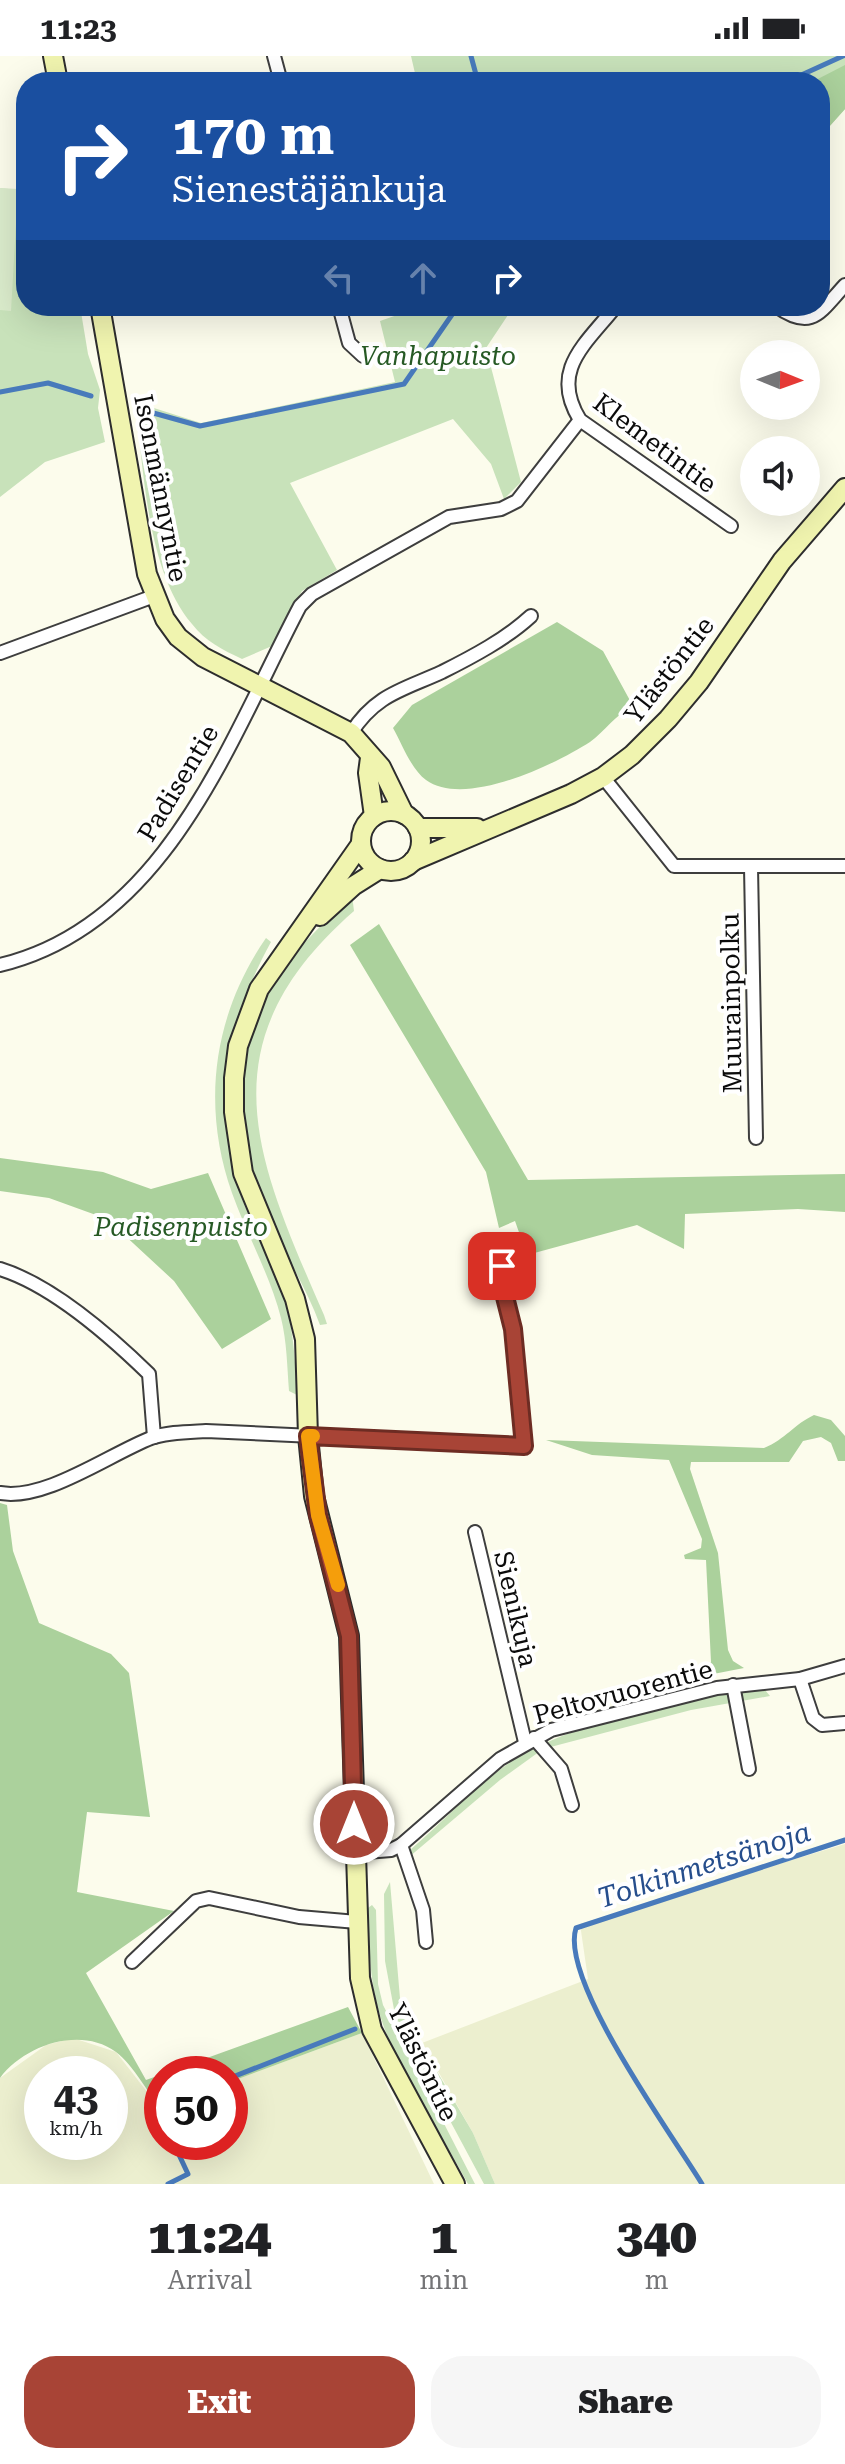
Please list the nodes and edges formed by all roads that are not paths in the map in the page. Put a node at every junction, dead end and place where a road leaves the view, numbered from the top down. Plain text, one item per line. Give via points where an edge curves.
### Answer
1 (845, 285) edge
2 (830, 301) edge
3 (102, 316) edge
4 (342, 316) edge
5 (608, 316) edge
6 (789, 316) edge
7 (816, 316) edge
8 (363, 356) dead end
9 (580, 420) junction
10 (845, 488) edge
11 (731, 526) dead end
12 (154, 596) junction
13 (531, 616) dead end
14 (0, 653) edge
15 (259, 685) junction
16 (351, 733) junction
17 (370, 758) junction
18 (603, 777) junction
19 (404, 814) junction
20 (374, 816) junction
21 (488, 827) junction
22 (418, 828) junction
23 (361, 844) junction
24 (413, 861) junction
25 (845, 866) edge
26 (751, 867) junction
27 (380, 869) junction
28 (297, 937) junction
29 (0, 965) edge
30 (756, 1138) dead end
31 (502, 1248) dead end
32 (0, 1269) edge
33 (308, 1436) junction
34 (154, 1437) junction
35 (0, 1493) edge
36 (475, 1532) dead end
37 (845, 1666) edge
38 (800, 1679) junction
39 (733, 1685) junction
40 (845, 1723) edge
41 (529, 1740) junction
42 (749, 1769) dead end
43 (572, 1805) dead end
44 (401, 1845) junction
45 (354, 1853) junction
46 (357, 1922) junction
47 (426, 1942) dead end
48 (132, 1962) dead end
49 (455, 2184) edge

1 - 2 street
3 - 12 main road, Isonmännyntie
4 - 8 street via 349,343
5 - 9 street, Klemetintie via 571,363 567,387
6 - 7 street via 804,320
9 - 11 street, Klemetintie
9 - 15 street, Padisentie via 517,501 501,509 449,517 312,594 300,606
10 - 18 main road, Ylästöntie via 782,561 699,682 668,719
12 - 14 street
12 - 15 main road, Isonmännyntie via 188,646
13 - 16 street via 445,670 380,699
15 - 16 main road, Isonmännyntie
15 - 29 street, Padisentie via 198,802 142,878 89,924 50,947
16 - 17 main road, Isonmännyntie
17 - 19 main road, Isonmännyntie via 381,767
17 - 20 main road
18 - 21 main road, Ylästöntie
18 - 26 street via 674,866
19 - 20 main road via 387,811
19 - 22 main road
20 - 23 main road via 364,827
21 - 22 main road, Ylästöntie
21 - 24 main road, Ylästöntie
22 - 24 main road via 420,844
23 - 27 main road via 367,860
23 - 28 main road, Ylästöntie
24 - 27 main road via 399,870
25 - 26 street
26 - 30 street, Muurainpolku
27 - 28 main road, Ylästöntie
28 - 33 main road, Ylästöntie via 259,989 248,1014 238,1046 234,1112 243,1173 295,1299 305,1339
31 - 33 street via 502,1285 513,1329 524,1446
32 - 34 street via 25,1277 121,1346 149,1374
33 - 34 street via 206,1431
33 - 45 main road, Ylästöntie via 318,1515 349,1636
34 - 35 street via 54,1485
36 - 41 street, Sienikuja
37 - 38 street, Peltovuorentie
38 - 39 street, Peltovuorentie
38 - 40 street via 813,1718 822,1725
39 - 41 street, Peltovuorentie via 579,1721
39 - 42 street
41 - 43 street via 561,1769
41 - 44 street, Peltovuorentie
44 - 45 street, Peltovuorentie
44 - 47 street via 423,1910
45 - 46 main road, Ylästöntie
46 - 48 street via 299,1917 209,1898 196,1901
46 - 49 main road, Ylästöntie via 360,1978 372,2030

